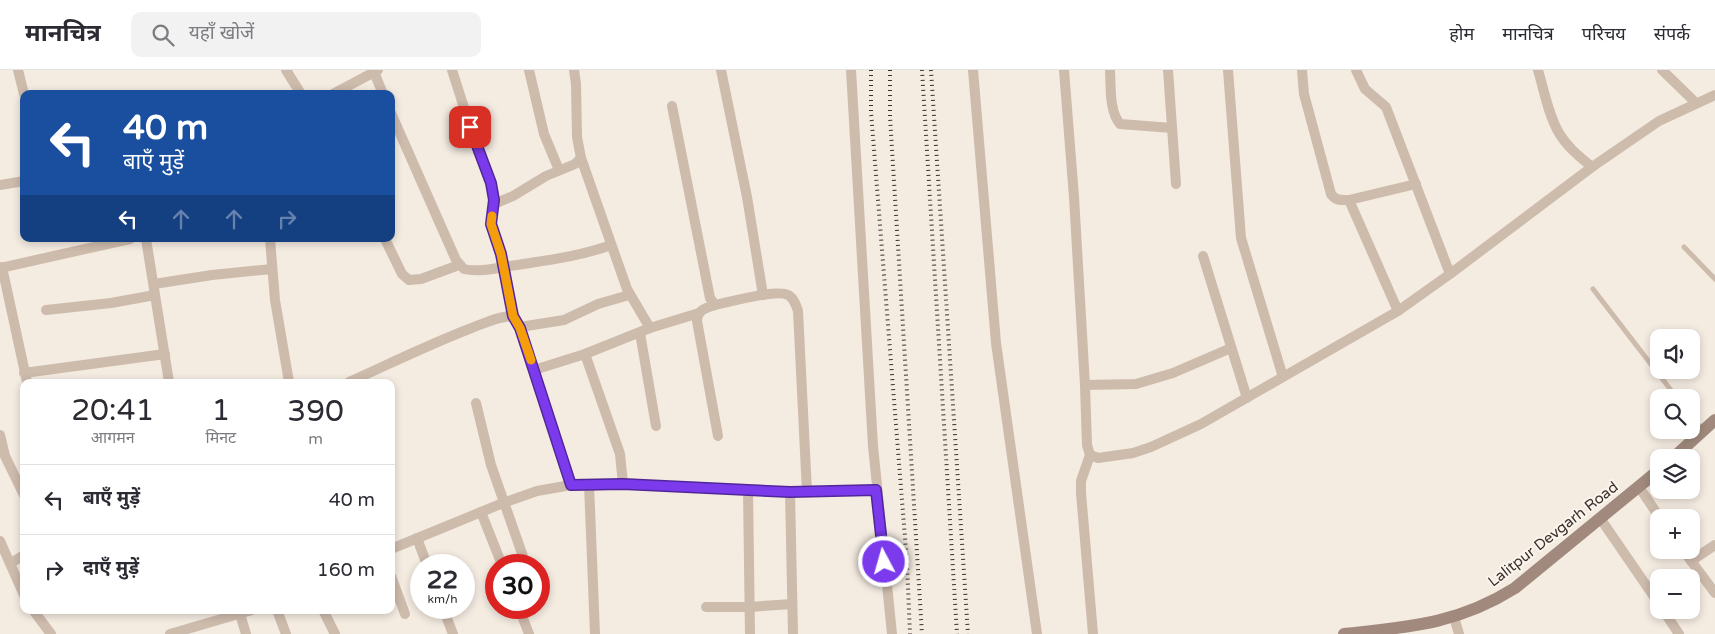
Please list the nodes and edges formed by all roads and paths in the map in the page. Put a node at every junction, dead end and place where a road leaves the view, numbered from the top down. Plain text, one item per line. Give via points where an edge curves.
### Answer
1 (18, 70) edge
2 (286, 70) edge
3 (452, 70) edge
4 (529, 70) edge
5 (574, 70) edge
6 (721, 70) edge
7 (851, 70) edge
8 (973, 70) edge
9 (1064, 70) edge
10 (1110, 70) edge
11 (1168, 70) edge
12 (1228, 70) edge
13 (1302, 70) edge
14 (1356, 70) edge
15 (1538, 70) edge
16 (1662, 70) edge
17 (376, 71) edge
18 (23, 90) edge
19 (298, 90) edge
20 (341, 90) edge
21 (382, 90) edge
22 (1715, 95) edge
23 (1696, 103) junction
24 (672, 106) dead end
25 (395, 122) edge
26 (1172, 128) junction
27 (581, 158) junction
28 (1592, 167) junction
29 (559, 170) junction
30 (20, 182) edge
31 (1176, 184) dead end
32 (1416, 184) junction
33 (0, 185) edge
34 (1349, 200) junction
35 (494, 204) junction
36 (117, 242) edge
37 (147, 242) edge
38 (270, 242) edge
39 (386, 242) edge
40 (611, 245) junction
41 (1684, 247) dead end
42 (1203, 256) dead end
43 (460, 265) junction
44 (504, 267) junction
45 (1, 268) edge
46 (272, 269) junction
47 (1450, 274) junction
48 (1715, 279) edge
49 (154, 284) junction
50 (1593, 289) dead end
51 (629, 294) junction
52 (155, 295) junction
53 (763, 295) junction
54 (715, 305) junction
55 (46, 310) dead end
56 (1398, 310) junction
57 (699, 312) junction
58 (513, 316) junction
59 (520, 328) junction
60 (645, 330) junction
61 (1232, 348) junction
62 (165, 354) junction
63 (585, 354) junction
64 (534, 370) junction
65 (1283, 377) junction
66 (25, 378) edge
67 (169, 379) edge
68 (289, 379) edge
69 (356, 379) edge
70 (1085, 385) junction
71 (1670, 389) edge
72 (1247, 398) junction
73 (476, 402) dead end
74 (1715, 420) edge
75 (656, 426) dead end
76 (1700, 427) edge
77 (1703, 431) junction
78 (0, 435) edge
79 (718, 436) dead end
80 (1683, 449) edge
81 (1090, 455) junction
82 (1650, 478) edge
83 (589, 484) junction
84 (623, 484) junction
85 (571, 485) junction
86 (20, 487) edge
87 (1639, 487) junction
88 (748, 490) junction
89 (876, 490) junction
90 (790, 492) junction
91 (807, 492) junction
92 (503, 503) junction
93 (1654, 509) edge
94 (481, 512) junction
95 (1600, 518) junction
96 (417, 538) junction
97 (0, 541) edge
98 (1715, 544) edge
99 (395, 548) edge
100 (423, 554) edge
101 (498, 554) edge
102 (522, 554) edge
103 (20, 557) edge
104 (1691, 561) joint
105 (10, 563) junction
106 (20, 586) edge
107 (395, 587) edge
108 (1650, 591) edge
109 (1715, 594) edge
110 (792, 604) junction
111 (706, 607) dead end
112 (749, 607) junction
113 (36, 614) edge
114 (226, 614) edge
115 (240, 614) joint
116 (278, 614) edge
117 (326, 614) edge
118 (405, 614) dead end
119 (1454, 617) junction
120 (447, 619) edge
121 (523, 619) edge
122 (1669, 619) edge
123 (1414, 630) edge
124 (196, 631) edge
125 (51, 634) edge
126 (170, 634) edge
127 (246, 634) edge
128 (286, 634) edge
129 (335, 634) edge
130 (453, 634) edge
131 (529, 634) edge
132 (595, 634) edge
133 (750, 634) edge
134 (793, 634) edge
135 (892, 634) edge
136 (1037, 634) edge
137 (1093, 634) edge
138 (1344, 634) edge
139 (1460, 634) edge
140 (1679, 634) edge

1 - 18 street
2 - 19 street
3 - 35 street via 491,183
4 - 29 street via 544,134
5 - 27 street
6 - 53 street
7 - 89 street
8 - 136 street via 996,343
9 - 70 street
10 - 26 street via 1113,109 1120,124
11 - 26 street
12 - 65 street via 1241,238
13 - 34 street via 1304,94 1331,194 1340,200
14 - 32 street via 1365,89 1386,107
15 - 28 street via 1559,133
16 - 23 street
17 - 20 street
17 - 21 street
22 - 23 street
23 - 28 street via 1659,121
24 - 54 street via 702,262 710,298
25 - 43 street
26 - 31 street
27 - 29 street
27 - 40 street
28 - 47 street
29 - 35 street
30 - 33 street
32 - 34 street
32 - 47 street
34 - 56 street
35 - 44 street via 491,224
36 - 45 street
37 - 49 street
38 - 46 street
39 - 43 street via 402,274 409,280
40 - 44 street via 562,258
40 - 51 street
41 - 48 lane
42 - 61 street
43 - 44 street via 470,270
44 - 58 street
45 - 66 street
46 - 49 street
46 - 68 street
47 - 56 street
49 - 52 street
50 - 71 lane
51 - 59 street via 564,320
51 - 60 street
52 - 55 street
52 - 62 street
53 - 54 street
53 - 91 street via 788,294 798,311
54 - 57 street
56 - 65 street
57 - 60 street
57 - 79 street via 697,326
58 - 59 street
58 - 69 street via 449,336
59 - 64 street
60 - 63 street
60 - 75 street
61 - 70 street via 1173,373 1136,384
61 - 72 street
62 - 66 street
62 - 67 street
63 - 64 street
63 - 84 street via 620,454
64 - 85 street
65 - 72 street
70 - 81 street
72 - 81 street via 1151,447 1098,458
73 - 92 street
74 - 77 main road
76 - 77 lane
77 - 80 main road
78 - 86 street via 5,456
81 - 137 street via 1081,481 1081,493
82 - 87 main road, Lalitpur Devgarh Road
83 - 84 street
83 - 85 street
83 - 132 street
84 - 88 street
85 - 92 street via 537,491
87 - 93 street
87 - 95 main road, Lalitpur Devgarh Road
88 - 90 street
88 - 112 street
89 - 91 street
89 - 135 street
90 - 91 street
90 - 110 street
92 - 94 street
92 - 102 street
94 - 96 street
94 - 101 street
95 - 108 street
95 - 119 main road, Lalitpur Devgarh Road via 1515,588 1484,606
96 - 99 street
96 - 100 street
97 - 105 street
98 - 104 street
103 - 105 street
104 - 109 street
105 - 106 street
107 - 118 street
110 - 112 street
110 - 134 street
111 - 112 street
112 - 133 street
113 - 125 street
114 - 115 street
114 - 124 street
115 - 127 street
116 - 128 street
117 - 129 street
119 - 123 main road, Lalitpur Devgarh Road
119 - 139 street
120 - 130 street
121 - 131 street
122 - 140 street
123 - 138 main road, Lalitpur Devgarh Road
124 - 126 street

